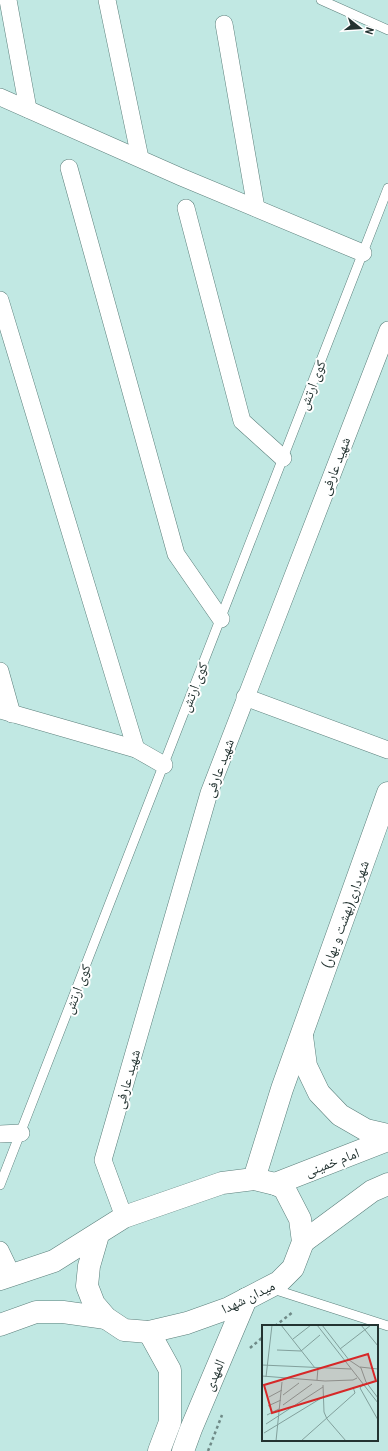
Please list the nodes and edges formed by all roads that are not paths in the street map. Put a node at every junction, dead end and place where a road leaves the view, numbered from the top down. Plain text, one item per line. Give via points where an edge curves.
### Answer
1 (8, 0) edge
2 (107, 0) edge
3 (321, 0) edge
4 (224, 24) dead end
5 (388, 30) edge
6 (0, 97) edge
7 (28, 109) junction
8 (140, 158) junction
9 (69, 168) dead end
10 (388, 188) edge
11 (186, 208) dead end
12 (256, 208) junction
13 (363, 253) junction
14 (0, 300) edge
15 (388, 330) edge
16 (283, 458) junction
17 (221, 619) junction
18 (0, 671) edge
19 (245, 697) junction
20 (6, 712) edge
21 (136, 749) junction
22 (388, 750) edge
23 (164, 764) junction
24 (388, 793) edge
25 (302, 1036) junction
26 (21, 1133) junction
27 (0, 1134) edge
28 (388, 1135) edge
29 (388, 1140) edge
30 (254, 1179) junction
31 (275, 1184) junction
32 (388, 1184) edge
33 (0, 1185) edge
34 (124, 1217) junction
35 (98, 1235) junction
36 (303, 1242) junction
37 (0, 1250) edge
38 (6, 1277) edge
39 (269, 1287) junction
40 (246, 1299) junction
41 (106, 1318) junction
42 (0, 1325) edge
43 (388, 1326) edge
44 (149, 1332) junction
45 (159, 1451) edge
46 (183, 1451) edge

1 - 7 street
2 - 8 street
3 - 5 lane
4 - 12 street
6 - 7 street
7 - 8 street
8 - 12 street
9 - 17 street via 176,554
10 - 13 lane, کوی ارتش
11 - 16 street via 242,421
12 - 13 street
13 - 16 lane, کوی ارتش
14 - 21 street
15 - 19 street, شهید عارفی
16 - 17 lane, کوی ارتش
17 - 23 lane, کوی ارتش
18 - 20 street
19 - 22 street
19 - 34 street, شهید عارفی via 209,793 103,1160
20 - 21 street
21 - 23 street
23 - 26 lane, کوی ارتش
24 - 25 main road, شهرداری(بهشت و بهار)
25 - 28 main road via 306,1066 319,1093 340,1115 366,1130
25 - 30 main road, شهرداری(بهشت و بهار) via 282,1089
26 - 27 street
26 - 33 lane, کوی ارتش
29 - 31 main road, امام خمینی
30 - 31 main road
30 - 34 main road via 222,1183
31 - 36 main road, میدان شهدا via 284,1188 300,1219
32 - 36 main road via 372,1191
34 - 35 main road
35 - 38 main road via 54,1261
35 - 41 main road, میدان شهدا via 89,1266 87,1286 94,1304
36 - 39 main road, میدان شهدا via 293,1268 279,1282
37 - 38 street
39 - 40 main road, میدان شهدا
39 - 43 lane
40 - 44 main road, میدان شهدا via 187,1323
40 - 46 main road, المهدی
41 - 42 main road via 63,1312 36,1312
41 - 44 main road, میدان شهدا via 124,1330
44 - 45 main road via 170,1370 170,1422

